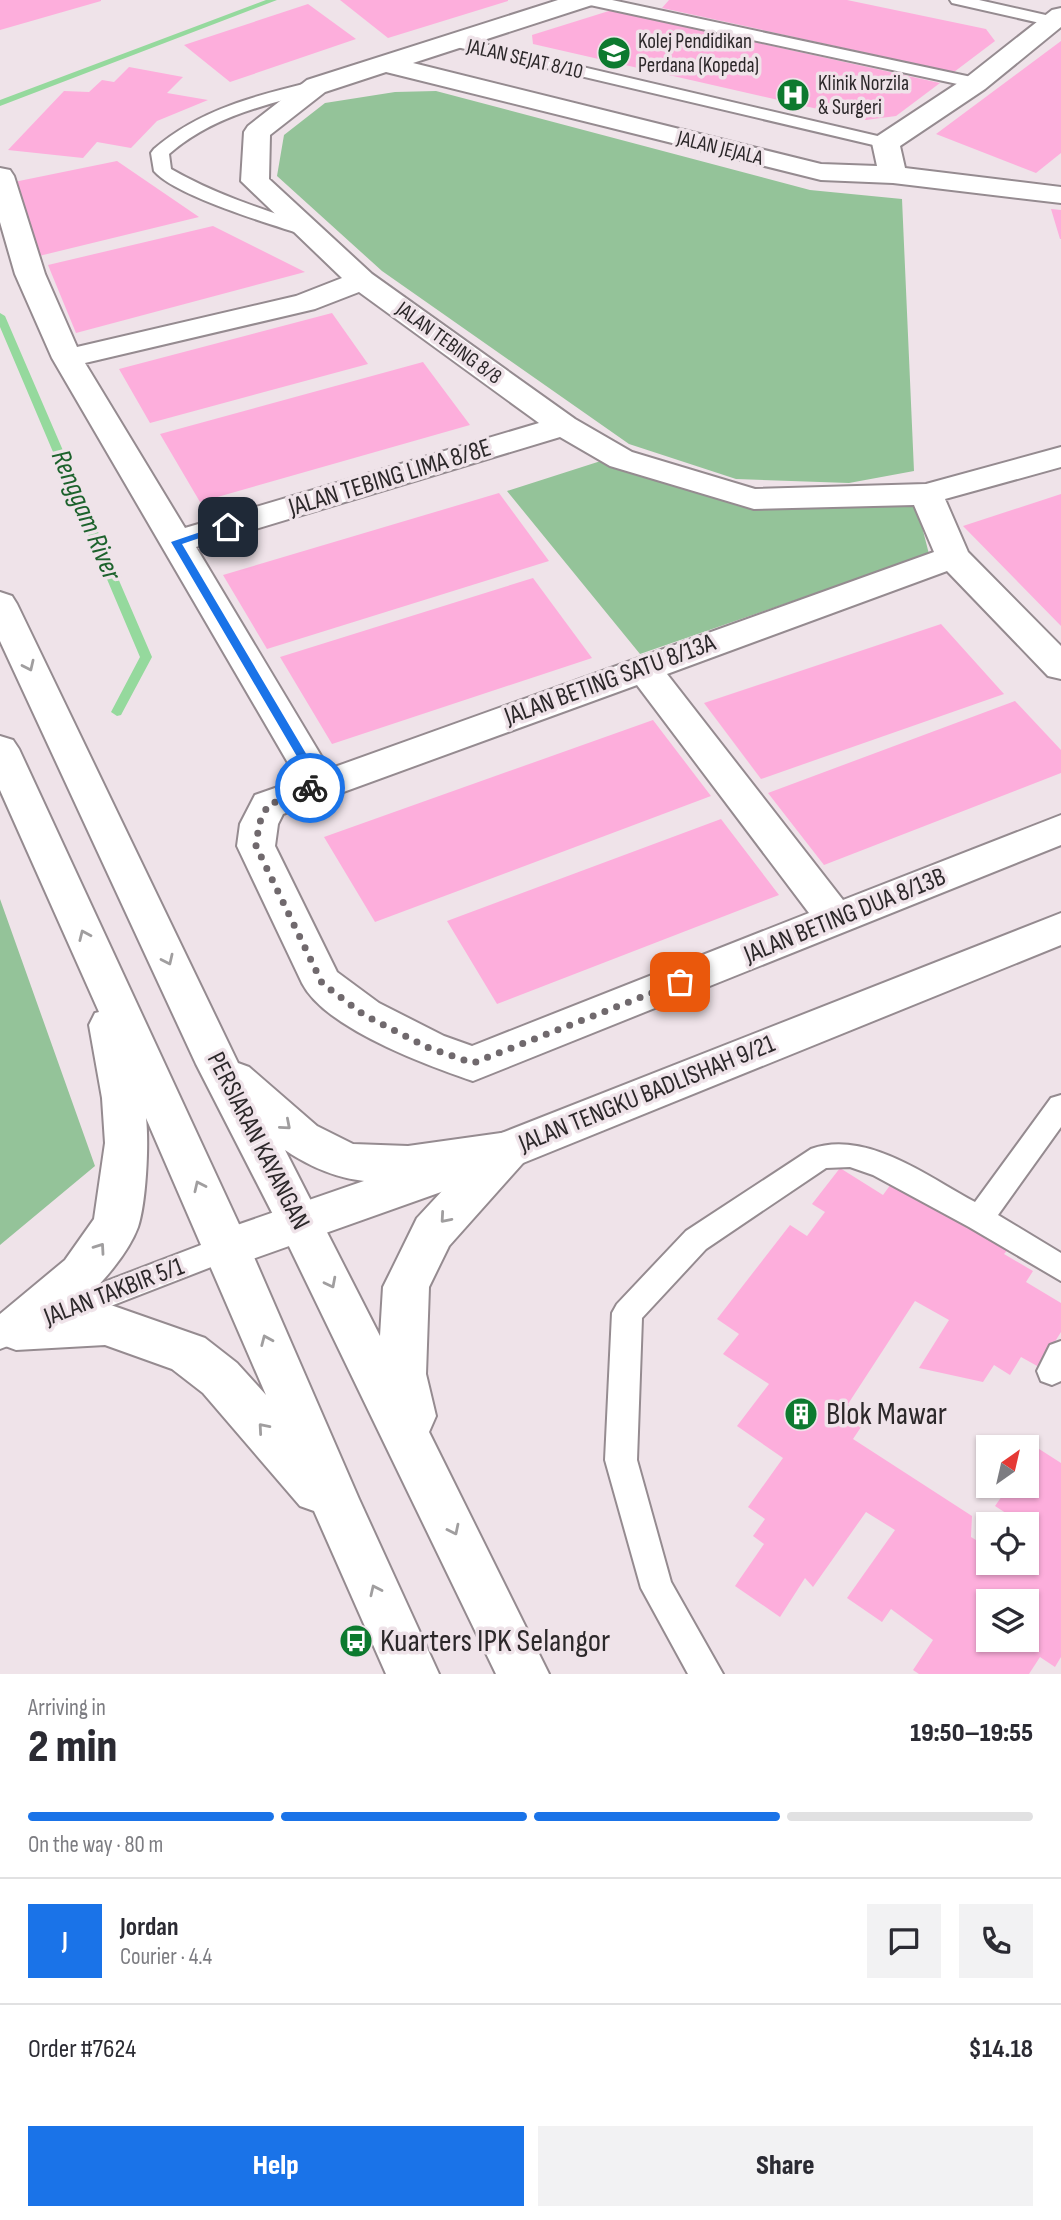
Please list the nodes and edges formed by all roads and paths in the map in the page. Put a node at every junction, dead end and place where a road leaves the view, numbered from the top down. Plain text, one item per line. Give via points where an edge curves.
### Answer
1 (583, 0) edge
2 (590, 0) edge
3 (958, 0) edge
4 (1057, 18) edge
5 (450, 41) junction
6 (386, 64) junction
7 (976, 83) junction
8 (316, 86) junction
9 (886, 143) junction
10 (893, 175) junction
11 (0, 176) edge
12 (1061, 195) edge
13 (313, 232) junction
14 (362, 280) junction
15 (67, 358) junction
16 (564, 426) junction
17 (1061, 457) edge
18 (926, 494) junction
19 (176, 542) junction
20 (953, 557) junction
21 (0, 604) edge
22 (1061, 667) edge
23 (643, 668) junction
24 (0, 749) edge
25 (319, 784) junction
26 (1061, 829) edge
27 (836, 920) junction
28 (1061, 928) edge
29 (101, 971) junction
30 (473, 1063) joint
31 (216, 1064) junction
32 (1061, 1106) edge
33 (508, 1150) junction
34 (979, 1218) junction
35 (300, 1222) junction
36 (228, 1248) junction
37 (1061, 1268) edge
38 (8, 1333) edge
39 (426, 1473) junction
40 (341, 1516) junction
41 (413, 1674) edge
42 (523, 1674) edge
43 (706, 1674) edge

1 - 5 street, JALAN TEBING 8/8
2 - 7 lane
3 - 4 lane
4 - 7 street
5 - 6 street, JALAN TEBING 8/8
5 - 9 lane, JALAN SEJAT 8/10
6 - 8 street, JALAN TEBING 8/8
6 - 10 street, JALAN JEJALA via 821,172
7 - 9 street
8 - 13 street, JALAN TEBING 8/8 via 257,132 255,181
8 - 13 lane via 232,109 176,136 160,153 163,171 186,185
9 - 10 street
10 - 12 street, JALAN JEJALA
11 - 15 street via 30,274
13 - 14 street, JALAN TEBING 8/8
14 - 15 street via 305,303
14 - 16 street, JALAN TEBING 8/8
15 - 19 street
16 - 18 street, JALAN TEBING 8/8 via 621,459 754,499
16 - 19 street, JALAN TEBING LIMA 8/8E
17 - 18 street, JALAN TEBING 8/8
18 - 20 street
19 - 25 street
20 - 22 street
20 - 23 street, JALAN BETING SATU 8/13A
21 -> 31 street, PERSIARAN KAYANGAN
23 - 25 street, JALAN BETING SATU 8/13A
23 - 27 street
29 -> 24 street
25 - 30 street, JALAN BETING SATU 8/13A via 268,805 256,846 322,983 364,1015 429,1048
26 - 27 street, JALAN BETING DUA 8/13B
27 - 30 street, JALAN BETING DUA 8/13B
28 - 33 street, JALAN TENGKU BADLISHAH 9/21
36 -> 29 street
38 -> 29 street via 81,1275 116,1226 127,1143
31 -> 33 street via 302,1139 348,1163 408,1165
31 - 35 street, PERSIARAN KAYANGAN
32 - 34 lane
33 - 35 street, JALAN TENGKU BADLISHAH 9/21
33 -> 39 street via 433,1232 406,1287 402,1374
34 - 37 lane
34 - 43 lane via 883,1167 851,1155 821,1157 696,1240 627,1313 621,1460 657,1588
35 - 36 street, JALAN TENGKU BADLISHAH 9/21
35 -> 39 street, PERSIARAN KAYANGAN
36 - 38 lane, JALAN TAKBIR 5/1
40 -> 36 street
40 -> 38 street via 219,1378 188,1353 106,1324
39 -> 42 street, PERSIARAN KAYANGAN
41 -> 40 street

